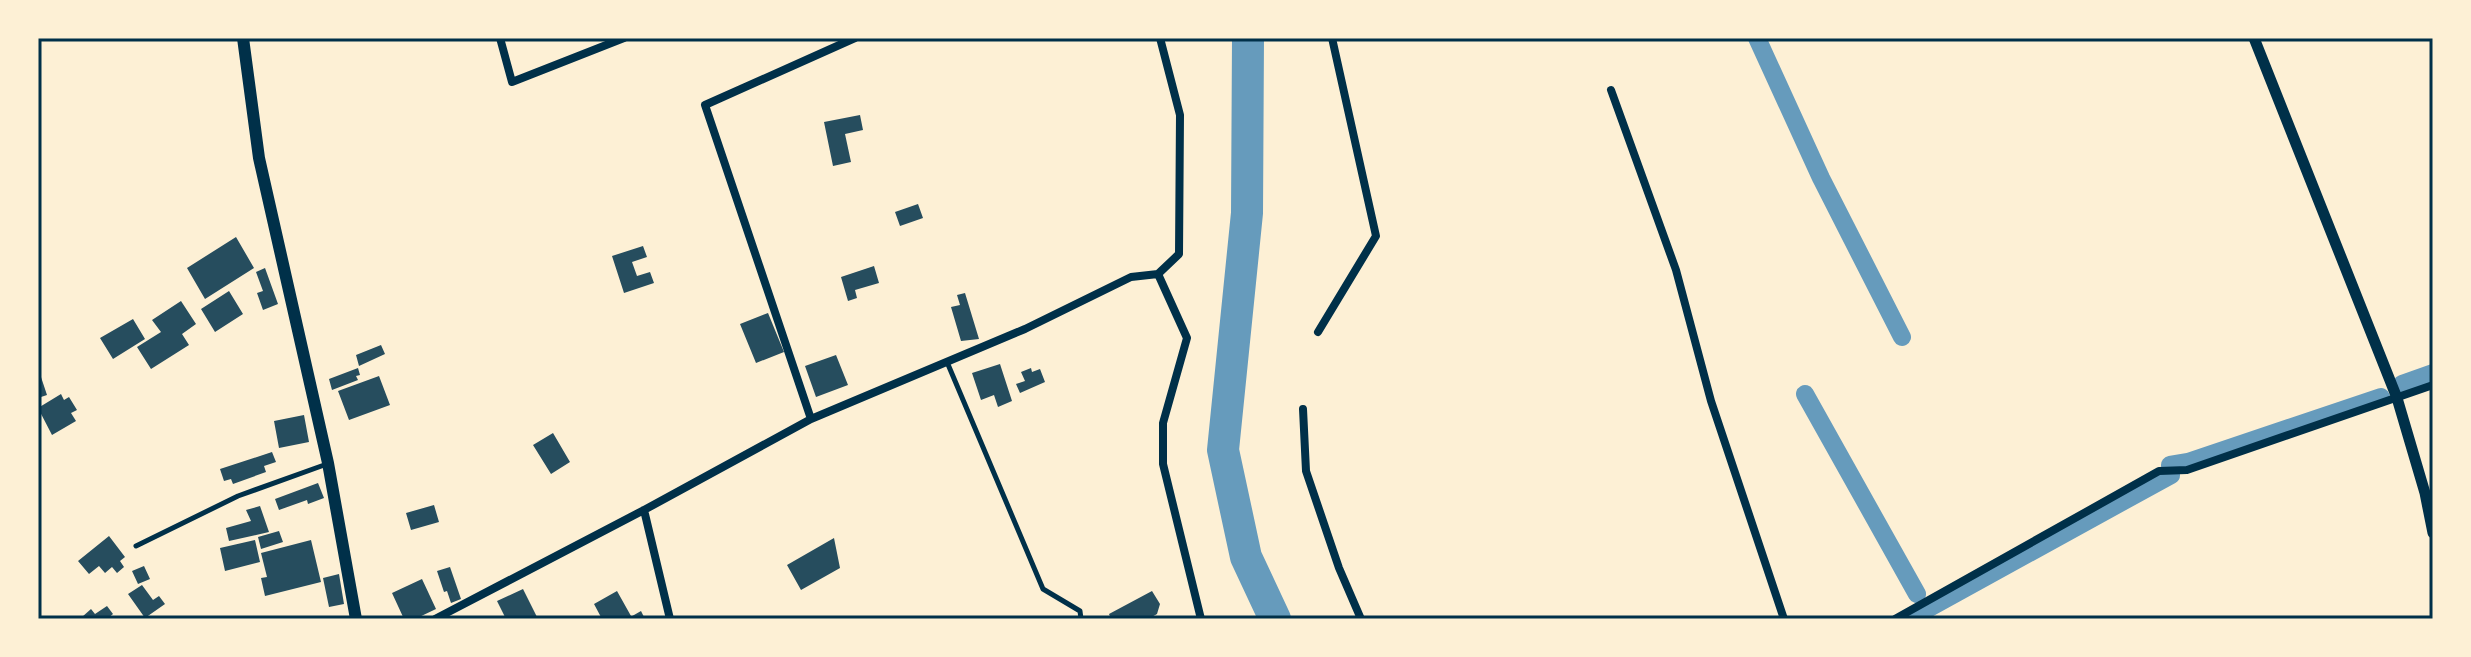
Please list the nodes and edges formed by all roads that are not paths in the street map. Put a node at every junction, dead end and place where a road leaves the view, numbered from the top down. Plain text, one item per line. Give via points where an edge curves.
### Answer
1 (243, 38) edge
2 (500, 38) edge
3 (624, 38) edge
4 (855, 38) edge
5 (1160, 38) edge
6 (1332, 38) edge
7 (2254, 38) edge
8 (1611, 90) dead end
9 (1158, 274) junction
10 (1318, 332) dead end
11 (947, 362) junction
12 (2433, 385) edge
13 (2397, 398) junction
14 (1303, 409) dead end
15 (811, 419) junction
16 (328, 463) junction
17 (2429, 493) edge
18 (644, 510) junction
19 (2433, 533) edge
20 (136, 546) dead end
21 (356, 619) edge
22 (435, 619) edge
23 (670, 619) edge
24 (1081, 619) edge
25 (1201, 619) edge
26 (1361, 619) edge
27 (1784, 619) edge
28 (1895, 619) edge

1 - 16 main road via 259,158
2 - 3 street via 512,82
4 - 15 street via 705,105
5 - 9 street via 1180,115 1179,254
6 - 10 street via 1376,236
7 - 13 street
8 - 27 street via 1676,270 1711,401
9 - 11 street via 1131,277
9 - 25 street via 1187,338 1163,423 1163,464
11 - 15 street
11 - 24 lane via 1043,589 1080,611
12 - 13 street
13 - 17 street
13 - 28 street via 2187,470 2159,471
14 - 26 street via 1306,471
15 - 18 street
16 - 20 lane via 238,496
16 - 21 main road
17 - 19 street
18 - 22 street
18 - 23 street

